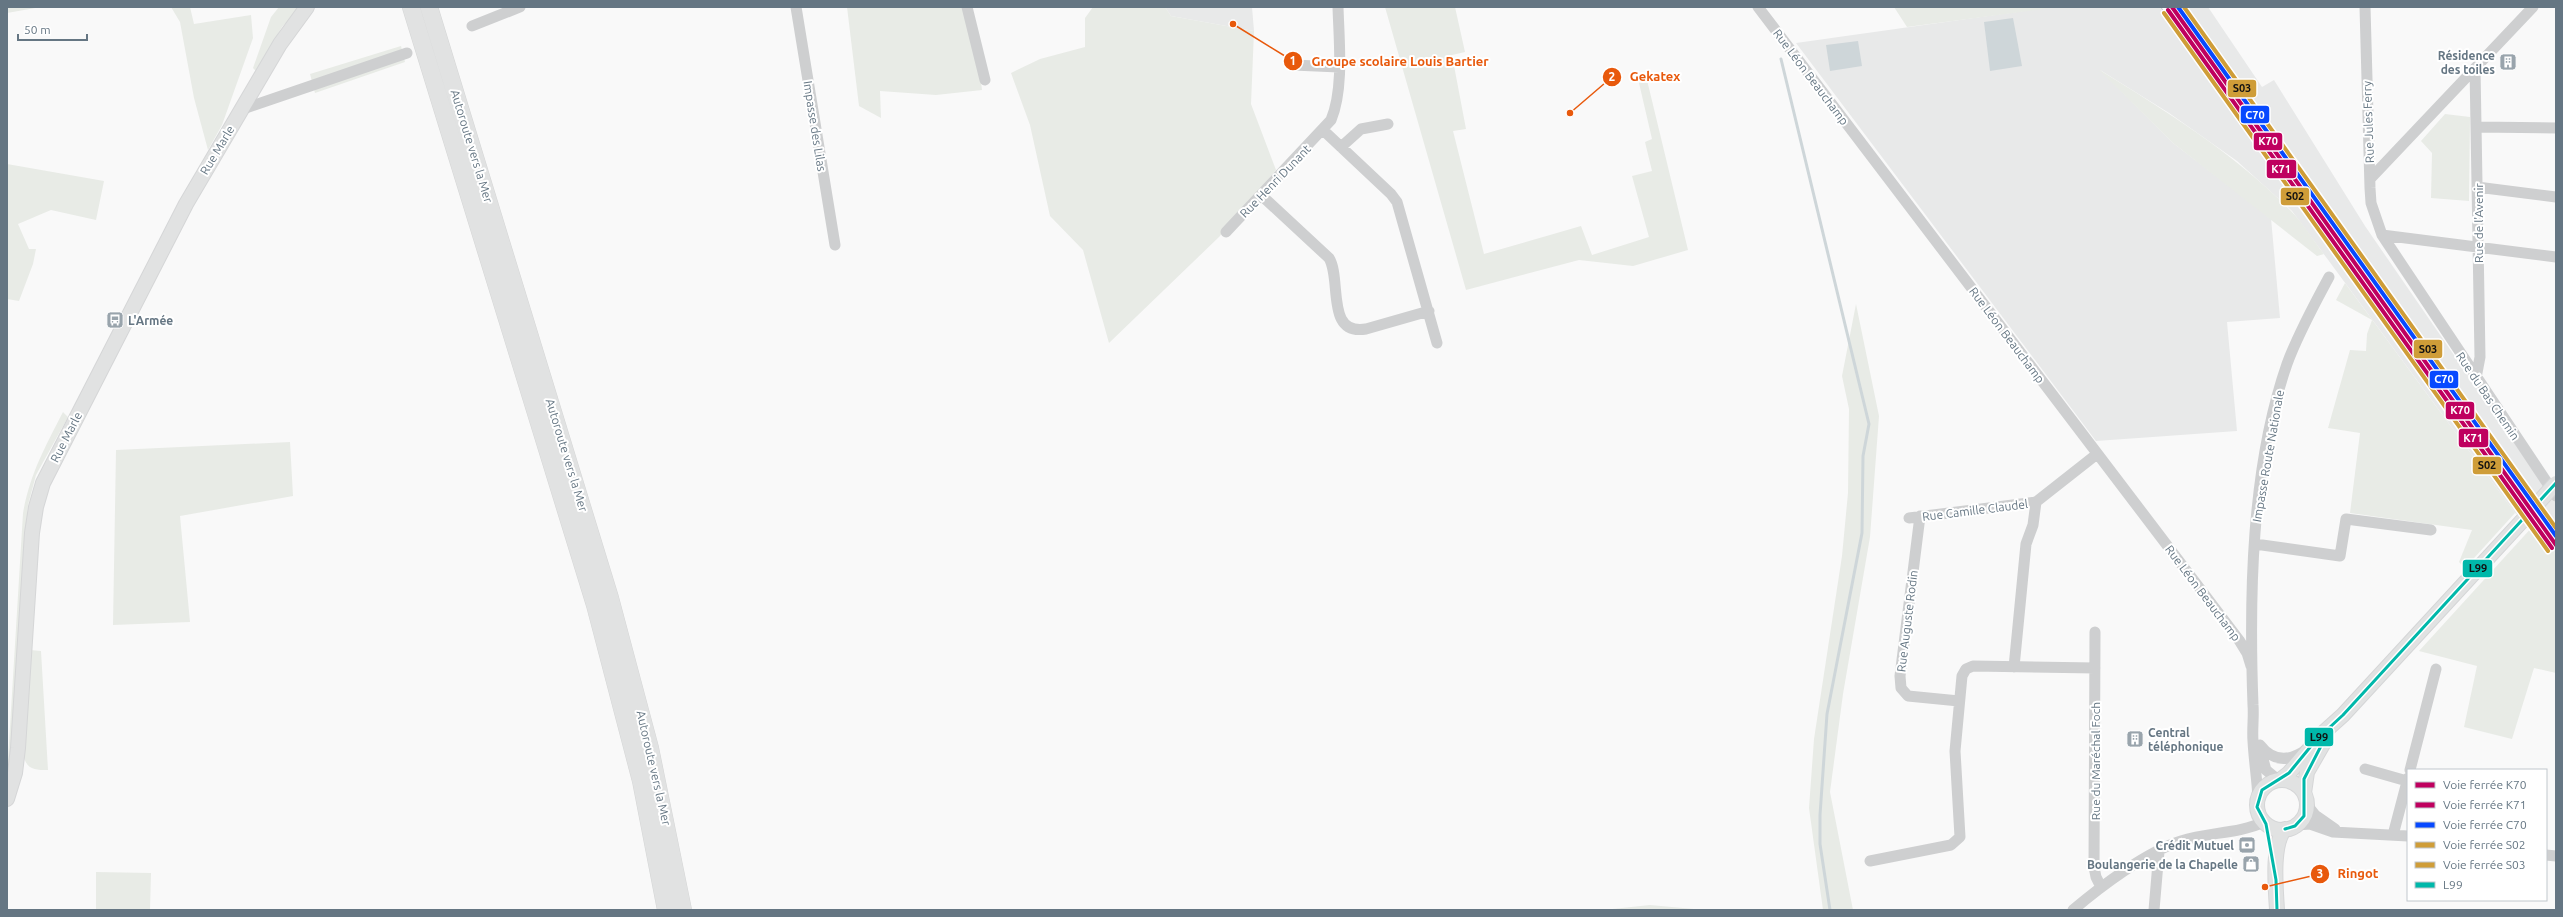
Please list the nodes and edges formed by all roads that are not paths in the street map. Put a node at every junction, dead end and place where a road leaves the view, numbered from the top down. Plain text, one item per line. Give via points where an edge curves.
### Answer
1 (307, 7) edge
2 (411, 7) edge
3 (428, 7) edge
4 (520, 7) edge
5 (796, 7) edge
6 (967, 7) edge
7 (1338, 7) edge
8 (1758, 7) edge
9 (2365, 7) edge
10 (2533, 7) edge
11 (472, 26) dead end
12 (407, 53) dead end
13 (1294, 65) dead end
14 (1339, 67) junction
15 (2475, 68) junction
16 (985, 80) dead end
17 (240, 110) junction
18 (1388, 124) dead end
19 (2477, 127) junction
20 (2556, 128) edge
21 (1323, 130) junction
22 (1341, 147) junction
23 (2370, 179) junction
24 (2477, 187) junction
25 (1261, 195) junction
26 (2556, 196) edge
27 (1226, 232) dead end
28 (2382, 235) junction
29 (835, 245) dead end
30 (2477, 247) junction
31 (2556, 257) edge
32 (2329, 277) dead end
33 (1429, 311) junction
34 (1437, 343) dead end
35 (2476, 378) junction
36 (2097, 454) junction
37 (2556, 483) edge
38 (2556, 496) edge
39 (2036, 502) junction
40 (1920, 516) junction
41 (1909, 518) dead end
42 (2430, 530) dead end
43 (2255, 544) junction
44 (2095, 632) dead end
45 (2251, 666) junction
46 (2014, 667) junction
47 (2095, 668) junction
48 (2436, 669) dead end
49 (1959, 701) junction
50 (2343, 714) junction
51 (2254, 718) junction
52 (2260, 745) junction
53 (2310, 747) junction
54 (2365, 769) dead end
55 (2410, 769) edge
56 (2407, 776) edge
57 (2279, 780) junction
58 (2407, 780) edge
59 (2258, 798) junction
60 (7, 799) edge
61 (2305, 799) junction
62 (2263, 820) junction
63 (2291, 827) junction
64 (2344, 832) junction
65 (2393, 834) junction
66 (2407, 836) edge
67 (2159, 851) junction
68 (1870, 861) dead end
69 (2276, 880) junction
70 (2101, 887) junction
71 (666, 910) edge
72 (683, 910) edge
73 (2073, 910) edge
74 (2154, 910) edge
75 (2277, 910) edge

1 - 17 main road, Rue Marle via 286,33
2 - 71 highway via 595,606 641,782
3 - 72 highway, Autoroute vers la Mer via 614,612 650,748
4 - 11 street
5 - 29 street, Impasse des Lilas
6 - 16 street
7 - 14 street, Rue Henri Dunant
8 - 36 street, Rue Léon Beauchamp
9 - 23 street, Rue Jules Ferry
10 - 15 street
12 - 17 street
13 - 14 street
14 - 21 street, Rue Henri Dunant via 1335,108 1331,120
15 - 19 street, Rue de l'Avenir
15 - 23 street
17 - 60 main road, Rue Marle via 173,227 40,490 32,533 18,748 15,773
18 - 22 street via 1361,129
19 - 20 street
19 - 24 street, Rue de l'Avenir
21 - 22 street
21 - 25 street, Rue Henri Dunant
22 - 33 street via 1398,202
23 - 28 street, Rue Jules Ferry via 2371,203
24 - 26 street
24 - 30 street, Rue de l'Avenir
25 - 27 street, Rue Henri Dunant
25 - 33 street via 1329,258 1334,271 1339,316 1347,327 1366,330
28 - 30 street
28 - 35 street, Rue du Bas Chemin
30 - 31 street
30 - 35 street, Rue de l'Avenir via 2480,357
32 - 43 street, Impasse Route Nationale via 2296,343 2282,380 2263,476
33 - 34 street
35 - 38 street, Rue du Bas Chemin
36 - 39 street, Rue Camille Claudel
36 - 45 street, Rue Léon Beauchamp via 2239,640
37 - 50 main road, bridge
39 - 40 street, Rue Camille Claudel
39 - 46 street via 2033,524 2026,544
40 - 41 street, Rue Camille Claudel
40 - 49 street, Rue Auguste Rodin via 1900,676 1901,688 1908,696
42 - 43 street via 2346,519 2340,556
43 - 45 street, Impasse Route Nationale
44 - 47 street, Rue du Maréchal Foch
45 - 51 street, Impasse Route Nationale
46 - 47 street
46 - 49 street via 1969,666 1962,676
47 - 70 street, Rue du Maréchal Foch via 2094,867
48 - 55 street
49 - 68 street via 1955,745 1957,798 1961,823 1958,840 1951,845
50 - 53 main road
50 - 61 main road via 2307,772
51 - 52 street, Impasse Route Nationale
51 - 59 street, Impasse Route Nationale via 2253,742
52 - 53 street via 2270,755 2281,759 2294,758
52 - 57 street, Impasse Route Nationale via 2265,768
53 - 57 main road via 2289,773
54 - 56 street
57 - 59 main road via 2265,787
57 - 61 main road via 2295,784
58 - 65 street
59 - 62 main road
61 - 63 main road via 2304,816
61 - 64 street via 2315,815
62 - 63 main road via 2275,829
62 - 67 street via 2236,830 2188,839
62 - 69 main road
63 - 64 street via 2310,824 2330,831
63 - 69 main road via 2278,842
64 - 65 street
65 - 66 street
67 - 70 street
67 - 74 street
69 - 75 main road
70 - 73 street

